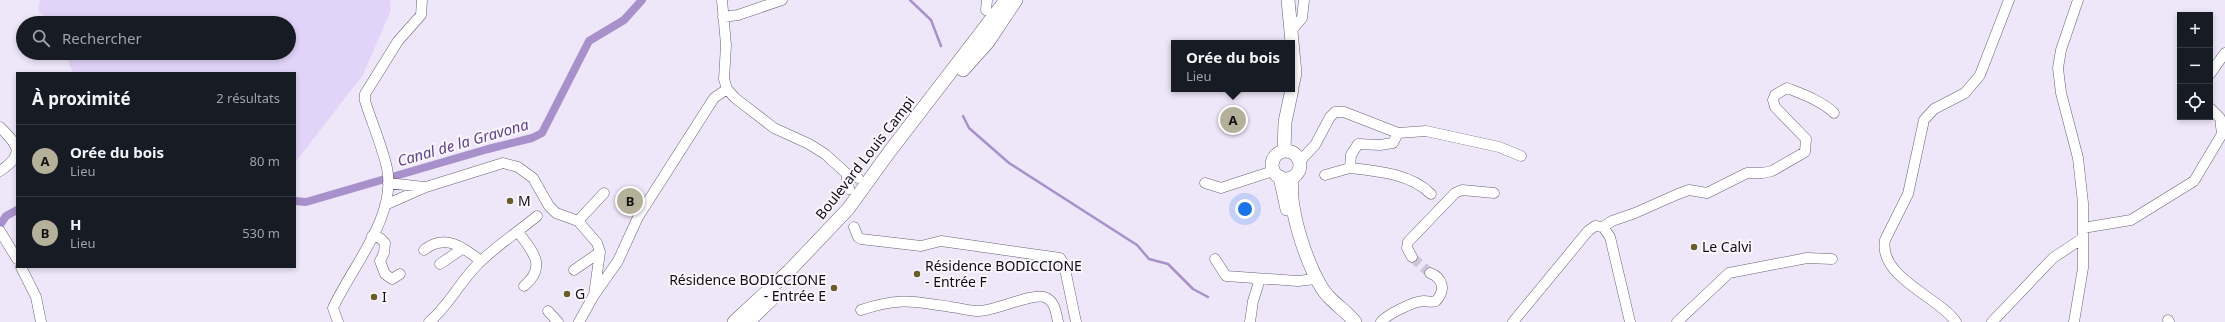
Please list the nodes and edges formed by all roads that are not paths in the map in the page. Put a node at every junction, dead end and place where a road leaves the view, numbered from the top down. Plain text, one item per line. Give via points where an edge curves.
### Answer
1 (422, 0) edge
2 (722, 0) edge
3 (782, 0) edge
4 (1006, 0) edge
5 (1016, 0) edge
6 (1288, 0) edge
7 (1304, 0) edge
8 (2009, 0) edge
9 (2078, 0) edge
10 (723, 17) junction
11 (1292, 30) junction
12 (1293, 40) edge
13 (2225, 53) edge
14 (2213, 70) edge
15 (726, 89) junction
16 (1291, 92) edge
17 (2213, 111) edge
18 (1834, 113) dead end
19 (0, 127) edge
20 (1398, 133) junction
21 (16, 146) edge
22 (1284, 151) junction
23 (1520, 156) dead end
24 (16, 158) edge
25 (1299, 162) junction
26 (1350, 168) junction
27 (0, 171) edge
28 (846, 173) junction
29 (1282, 175) junction
30 (1325, 175) dead end
31 (858, 178) dead end
32 (388, 183) junction
33 (1205, 183) dead end
34 (426, 187) junction
35 (849, 189) dead end
36 (604, 193) dead end
37 (1494, 193) dead end
38 (1431, 194) dead end
39 (385, 205) junction
40 (537, 216) dead end
41 (578, 221) junction
42 (854, 227) dead end
43 (1603, 227) junction
44 (518, 232) junction
45 (2, 233) edge
46 (2083, 233) junction
47 (372, 236) junction
48 (462, 249) junction
49 (424, 250) dead end
50 (600, 252) junction
51 (16, 257) edge
52 (1412, 257) tunnel mouth
53 (1215, 259) dead end
54 (1832, 259) dead end
55 (481, 261) junction
56 (440, 264) dead end
57 (22, 268) edge
58 (574, 270) dead end
59 (1430, 273) tunnel mouth
60 (400, 274) dead end
61 (1260, 279) junction
62 (1312, 280) junction
63 (524, 286) dead end
64 (594, 295) junction
65 (861, 310) dead end
66 (548, 311) dead end
67 (2076, 321) edge
68 (41, 322) edge
69 (338, 322) edge
70 (429, 322) edge
71 (558, 322) edge
72 (579, 322) edge
73 (734, 322) edge
74 (748, 322) edge
75 (1058, 322) edge
76 (1076, 322) edge
77 (1250, 322) edge
78 (1344, 322) edge
79 (1355, 322) edge
80 (1381, 322) edge
81 (1512, 322) edge
82 (1630, 322) edge
83 (1677, 322) edge
84 (1956, 322) edge
85 (1992, 322) edge

1 - 32 street via 421,14 398,41 365,94 387,168
2 - 10 street
3 - 10 street via 738,15
4 - 73 main road, Boulevard Louis Campi via 848,209 789,271
5 - 74 main road, Boulevard Louis Campi via 988,42 970,61 888,166 855,215
6 - 11 main road
7 - 11 street via 1302,18
8 - 84 street via 1980,75 1965,93 1934,109 1924,120 1908,194 1885,240 1884,248 1893,268
9 - 46 street via 2061,50 2058,68 2061,93 2078,158
10 - 15 street
11 - 12 main road
13 - 14 street
15 - 28 street via 774,128 825,154
15 - 64 street via 714,98 638,217 618,261
16 - 22 main road via 1285,122
17 - 46 street via 2220,118 2222,134 2194,181 2131,220
18 - 43 street via 1828,107 1787,88 1781,90 1773,100 1775,107 1806,139 1805,152 1772,171 1763,174 1747,173 1707,193 1689,190
19 - 21 street
20 - 23 street via 1426,131 1499,147
20 - 25 street via 1344,112 1335,112 1315,145
20 - 26 street via 1393,143 1358,144 1351,156
22 - 25 main road via 1296,155
22 - 29 main road via 1274,158
24 - 27 street
25 - 29 main road via 1298,170
26 - 30 street
26 - 38 street via 1380,171 1405,179 1424,187
28 - 31 street
28 - 35 street
29 - 33 street via 1221,188
29 - 62 main road via 1292,188 1301,241
32 - 34 street
32 - 39 street
34 - 39 street
34 - 41 street via 503,163 518,166 533,178 549,206 556,213
36 - 41 street
37 - 52 street via 1462,190 1455,193 1408,242 1407,248
39 - 47 street
40 - 44 street
41 - 50 street via 597,243
42 - 76 street via 861,239 921,246 941,240 1060,258 1064,264
43 - 81 street via 1595,226 1588,231
43 - 82 street via 1610,238
44 - 55 street
44 - 63 street via 535,255 536,270 533,279
45 - 51 street
46 - 67 street via 2083,268
46 - 85 street via 2053,258
47 - 60 street via 380,238 385,243 380,261 385,274 392,280
47 - 69 street via 333,308
48 - 49 street via 441,241 433,242
48 - 55 street
48 - 56 street
50 - 58 street
50 - 64 street
53 - 61 street via 1226,276
54 - 83 street via 1807,258 1729,273
55 - 70 street via 448,299 440,313
57 - 68 street via 36,297
59 - 80 street via 1438,276 1443,290 1436,301 1412,304 1387,316
61 - 62 street
61 - 77 street
62 - 78 main road
62 - 79 main road
64 - 72 street
65 - 75 street via 883,302 906,300 979,311 1039,296 1051,301
66 - 71 street

